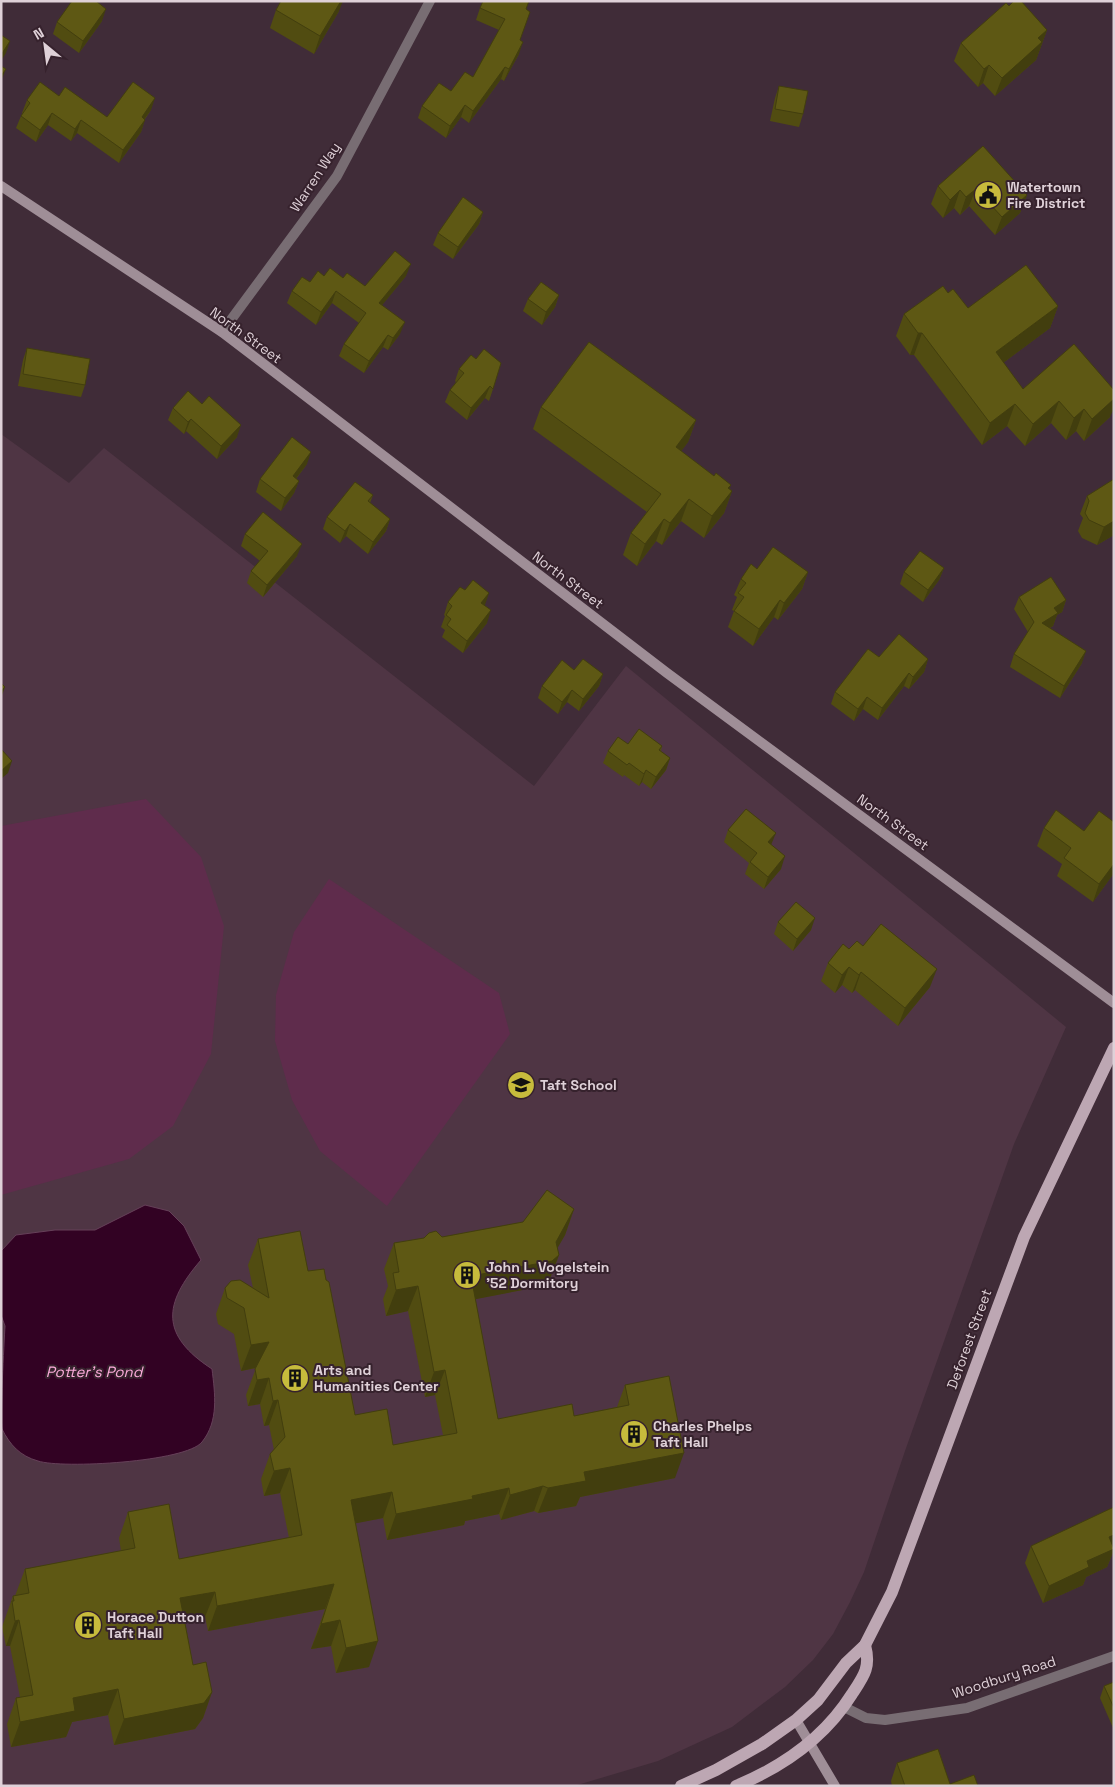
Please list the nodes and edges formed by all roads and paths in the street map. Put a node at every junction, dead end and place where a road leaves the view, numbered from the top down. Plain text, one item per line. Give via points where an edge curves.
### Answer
1 (430, 1) edge
2 (1, 186) edge
3 (222, 332) junction
4 (1114, 1003) edge
5 (1114, 1048) edge
6 (865, 1645) junction
7 (1114, 1656) edge
8 (844, 1707) junction
9 (796, 1720) junction
10 (810, 1743) junction
11 (681, 1786) edge
12 (736, 1786) edge
13 (835, 1786) edge

1 - 3 street, Warren Way via 337,176
2 - 3 street, North Street
3 - 4 street, North Street via 667,673
5 - 6 main road, Deforest Street via 1024,1237 892,1592
6 - 8 main road via 866,1669
6 - 9 main road via 846,1663 818,1700
7 - 8 street, Woodbury Road via 967,1708 885,1720 866,1718
8 - 10 main road
9 - 10 street
9 - 11 main road via 748,1753
10 - 12 main road via 779,1764
10 - 13 street

